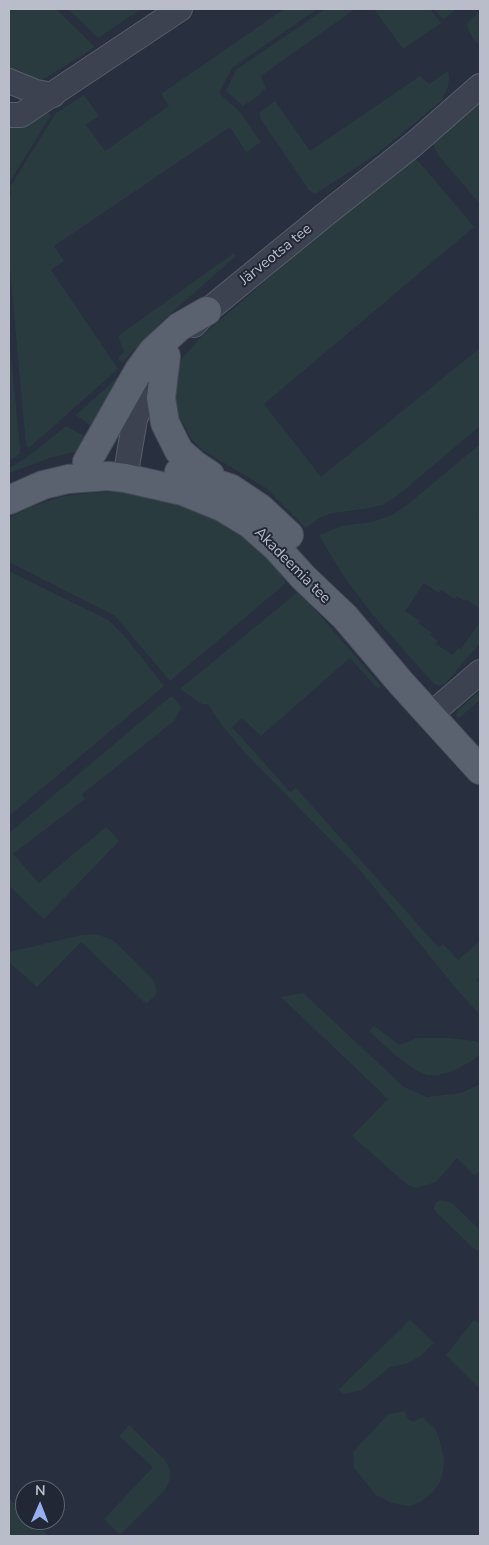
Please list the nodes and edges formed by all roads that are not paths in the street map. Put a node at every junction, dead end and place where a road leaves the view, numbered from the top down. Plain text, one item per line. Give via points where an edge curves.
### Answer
1 (180, 9) edge
2 (9, 81) edge
3 (480, 86) edge
4 (53, 95) junction
5 (9, 115) edge
6 (207, 311) junction
7 (166, 356) junction
8 (87, 462) junction
9 (127, 470) junction
10 (9, 484) edge
11 (230, 488) junction
12 (9, 500) edge
13 (344, 617) junction
14 (480, 672) edge
15 (430, 715) junction
16 (480, 770) edge

1 - 4 street
2 - 4 street
3 - 6 street, Järveotsa tee via 414,144
4 - 5 street via 21,115
6 - 7 street, Järveotsa tee
6 - 8 main road via 179,327 154,351 139,370
7 - 9 street, Järveotsa tee via 153,376 135,419
7 - 11 main road via 161,398 169,433 179,451 194,465
8 - 9 main road
8 - 10 main road via 25,476
9 - 11 main road, Akadeemia tee via 171,470
9 - 12 main road via 68,478
9 - 13 main road, Akadeemia tee via 222,507 250,524
11 - 13 main road, Akadeemia tee via 260,508 289,535 318,573
13 - 15 main road, Akadeemia tee
14 - 15 street
15 - 16 main road, Akadeemia tee

